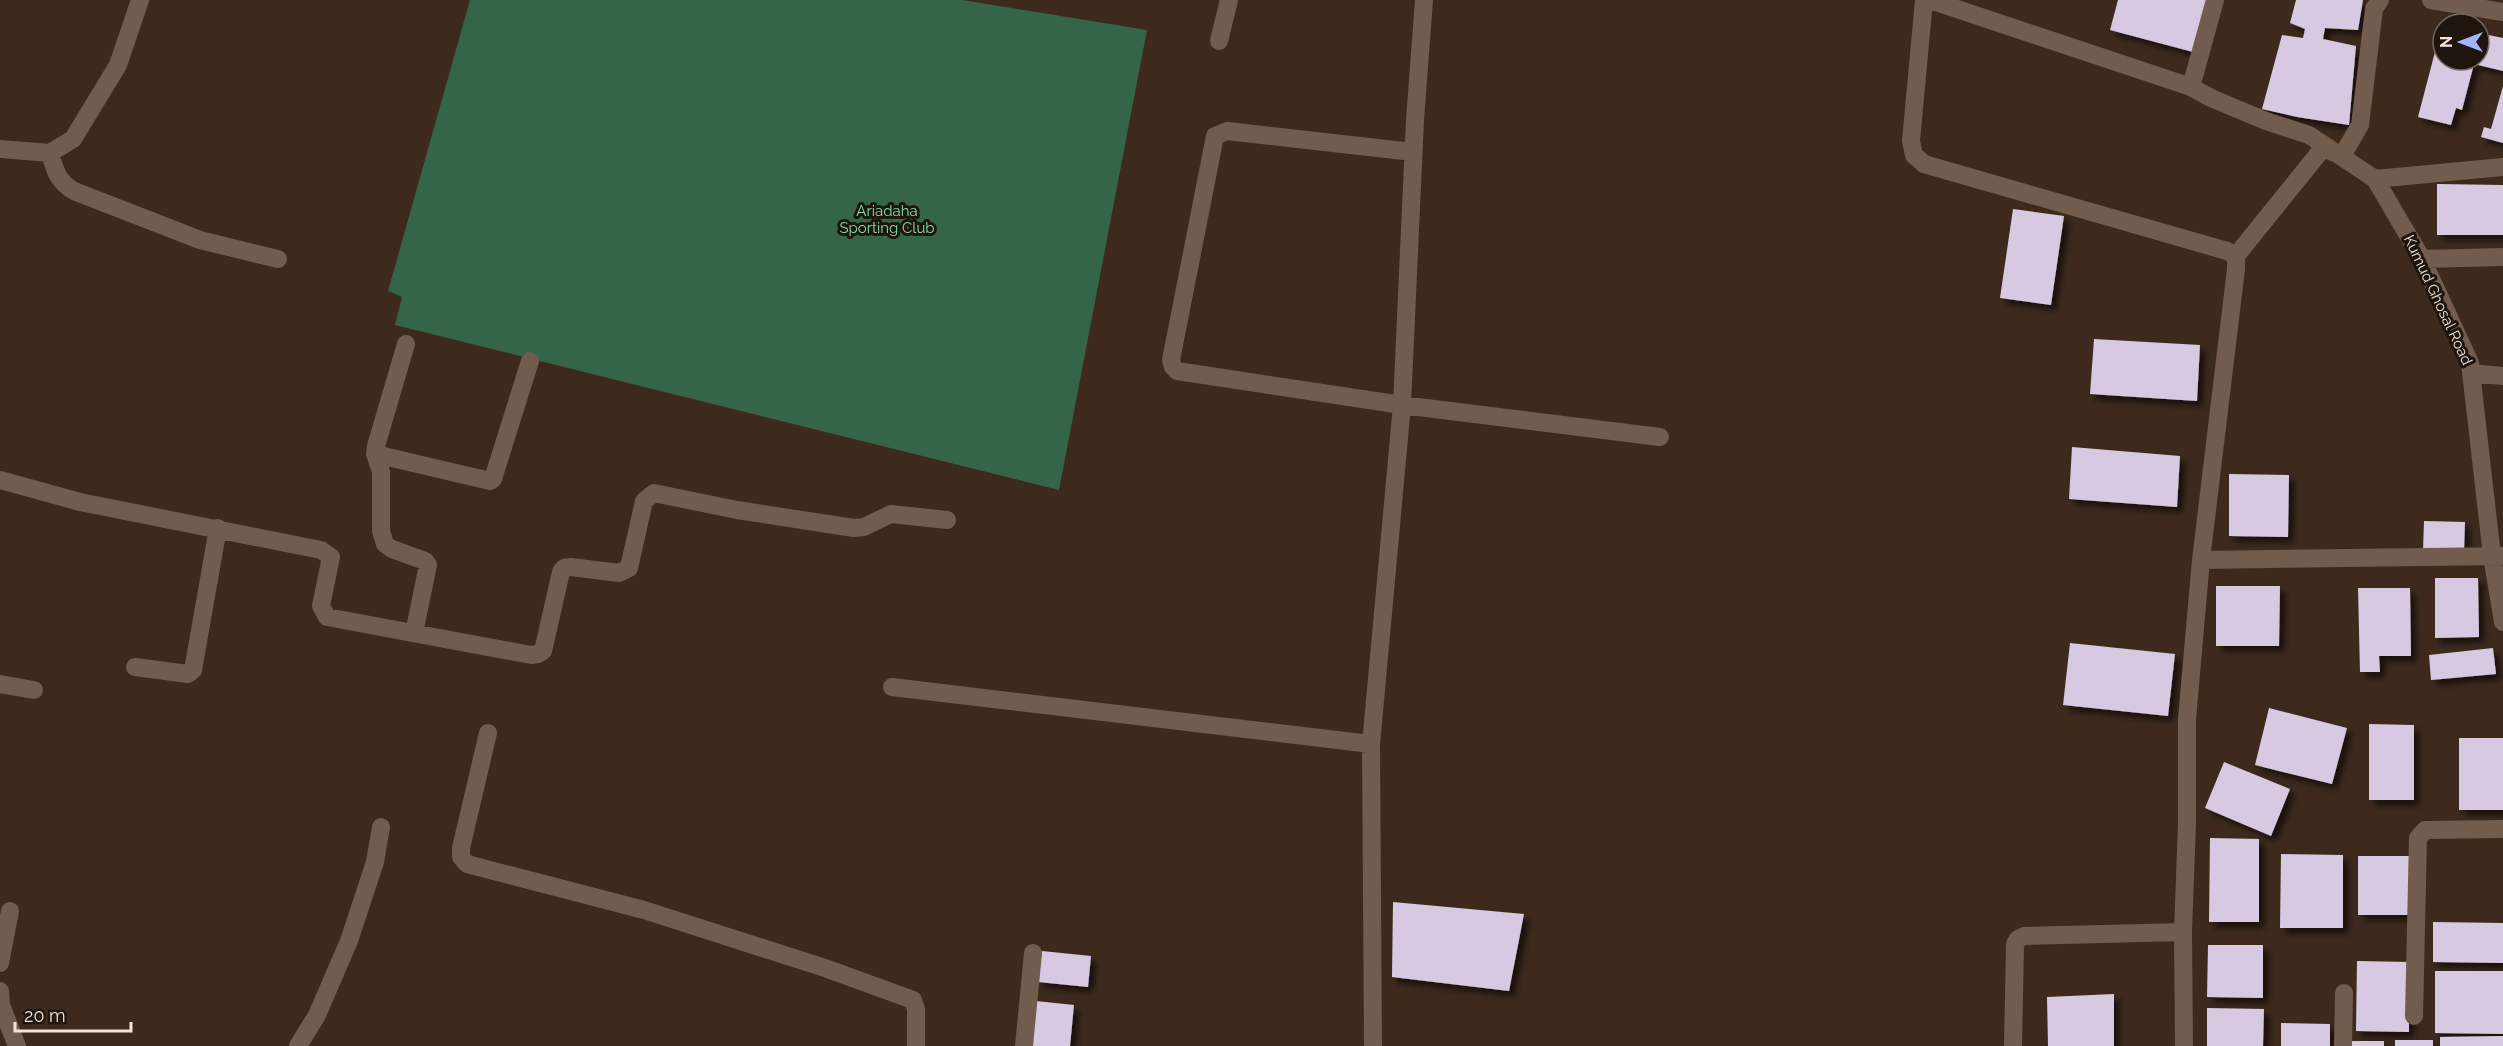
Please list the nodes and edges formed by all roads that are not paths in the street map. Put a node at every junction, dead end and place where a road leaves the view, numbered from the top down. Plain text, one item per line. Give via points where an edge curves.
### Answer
1 (140, 0) edge
2 (1229, 0) edge
3 (1424, 0) edge
4 (1924, 0) edge
5 (1930, 0) edge
6 (2215, 0) edge
7 (2380, 0) edge
8 (2431, 0) edge
9 (2503, 12) edge
10 (1219, 40) dead end
11 (2191, 87) junction
12 (0, 149) edge
13 (1413, 152) junction
14 (50, 153) junction
15 (2342, 156) junction
16 (2503, 167) edge
17 (2375, 179) junction
18 (2236, 256) junction
19 (2503, 257) edge
20 (278, 259) dead end
21 (2422, 259) junction
22 (406, 344) dead end
23 (530, 361) dead end
24 (2472, 373) junction
25 (2503, 376) edge
26 (1402, 405) junction
27 (1660, 437) dead end
28 (375, 454) junction
29 (0, 480) edge
30 (947, 520) dead end
31 (218, 528) junction
32 (2498, 556) edge
33 (2201, 560) junction
34 (2503, 622) edge
35 (414, 633) junction
36 (135, 667) dead end
37 (0, 684) edge
38 (892, 687) dead end
39 (34, 690) dead end
40 (488, 734) dead end
41 (1371, 744) junction
42 (381, 827) dead end
43 (2503, 829) edge
44 (10, 911) dead end
45 (2183, 932) junction
46 (1033, 953) dead end
47 (0, 963) edge
48 (0, 991) edge
49 (2344, 993) dead end
50 (2414, 1016) dead end
51 (17, 1046) edge
52 (298, 1046) edge
53 (916, 1046) edge
54 (1024, 1046) edge
55 (1373, 1046) edge
56 (2013, 1046) edge
57 (2184, 1046) edge
58 (2343, 1046) edge

1 - 14 street via 118,65 106,86 73,139
2 - 10 street
3 - 13 street
4 - 18 street via 1911,141 1914,155 1924,164
5 - 11 street, Kumud Ghosal Road
6 - 11 street
7 - 15 street via 2374,9 2360,125
8 - 9 street
11 - 15 street, Kumud Ghosal Road via 2266,121 2309,135
12 - 14 street
13 - 26 street
13 - 26 street via 1227,131 1215,136 1171,360 1177,371
14 - 20 street via 56,176 74,192 200,240
15 - 17 street, Kumud Ghosal Road
15 - 18 street via 2324,148
16 - 17 street
17 - 21 street, Kumud Ghosal Road
18 - 33 street
19 - 21 street
21 - 24 street, Kumud Ghosal Road
22 - 28 street
23 - 28 street via 490,481
24 - 25 street
24 - 32 street, Kumud Ghosal Road
26 - 27 street
26 - 41 street
28 - 35 street via 381,472 381,531 385,544 428,565
29 - 31 street via 80,502
30 - 35 street via 891,514 854,528 654,494 644,501 629,568 619,573 564,568 543,651 538,654
31 - 35 street via 321,550 331,557 321,606 327,617
31 - 36 street via 193,670 188,674
32 - 33 street
32 - 34 street, Kumud Ghosal Road
33 - 45 street via 2187,719
37 - 39 street
38 - 41 street
40 - 53 street via 461,848 461,857 467,864 644,910 913,1000
41 - 55 street
42 - 52 street via 375,862 349,941 317,1015
43 - 50 street via 2425,830 2418,838
44 - 47 street
45 - 56 street via 2018,939
45 - 57 street
46 - 54 street
48 - 51 street via 1,1005
49 - 58 street

